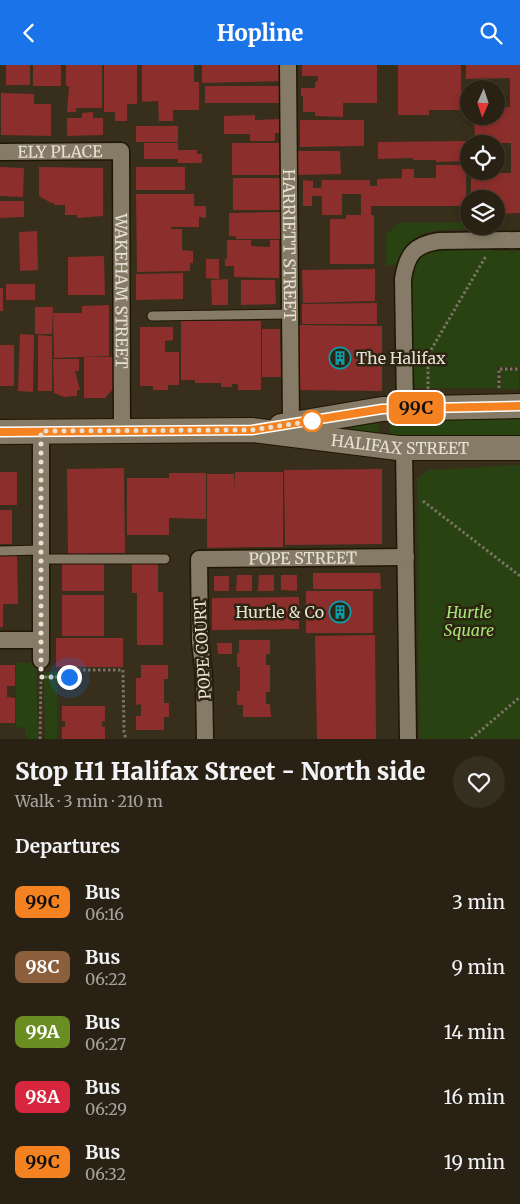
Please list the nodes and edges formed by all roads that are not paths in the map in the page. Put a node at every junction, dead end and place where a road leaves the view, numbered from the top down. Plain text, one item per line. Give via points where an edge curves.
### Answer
1 (288, 65) edge
2 (120, 151) joint
3 (0, 152) edge
4 (520, 240) edge
5 (290, 314) junction
6 (152, 316) dead end
7 (520, 406) edge
8 (405, 408) junction
9 (291, 425) junction
10 (252, 430) junction
11 (41, 431) junction
12 (122, 431) junction
13 (0, 432) edge
14 (404, 448) junction
15 (520, 448) edge
16 (0, 551) edge
17 (40, 554) junction
18 (406, 557) junction
19 (166, 559) dead end
20 (199, 559) joint
21 (40, 639) junction
22 (0, 640) edge
23 (41, 660) road end
24 (204, 739) edge
25 (408, 739) edge

1 - 5 street, HARRIETT STREET
2 - 3 street, ELY PLACE
2 - 12 street, WAKEHAM STREET
4 - 8 street via 438,241 413,250 403,279
5 - 6 lane
5 - 9 street, HARRIETT STREET
7 - 8 street, HALIFAX STREET
8 - 9 street, HALIFAX STREET
9 - 10 street, HALIFAX STREET
10 - 12 street, HALIFAX STREET
10 - 14 street, HALIFAX STREET
11 - 12 street, HALIFAX STREET
11 - 13 street, HALIFAX STREET
11 - 17 street
14 - 15 street, HALIFAX STREET
14 - 18 street
16 - 17 lane
17 - 19 lane
17 - 21 street
18 - 20 street, POPE STREET
18 - 25 street
20 - 24 street, POPE COURT
21 - 22 street
21 - 23 street

